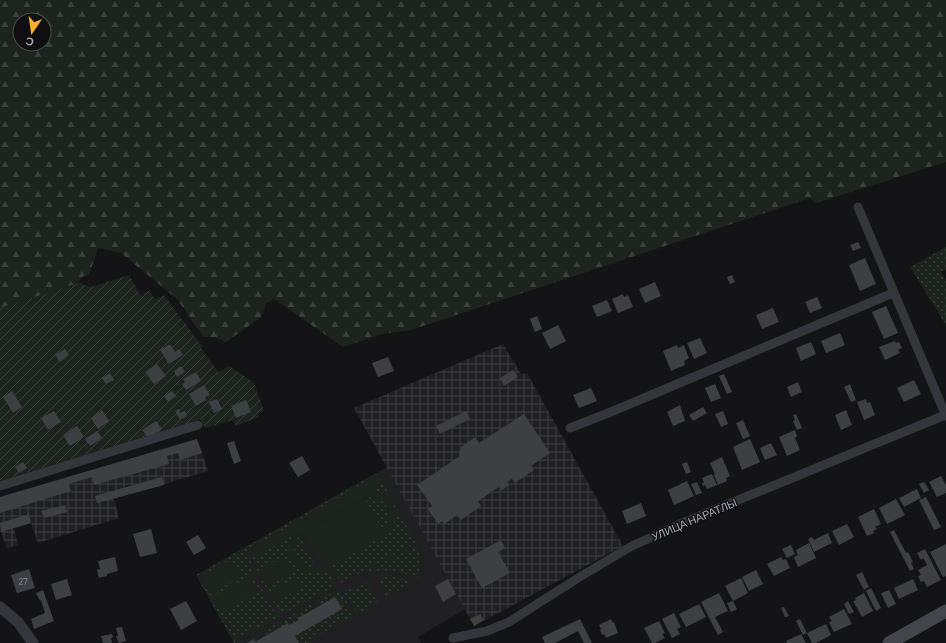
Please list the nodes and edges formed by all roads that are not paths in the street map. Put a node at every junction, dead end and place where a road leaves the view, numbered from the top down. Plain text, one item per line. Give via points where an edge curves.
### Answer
1 (858, 207) dead end
2 (893, 293) junction
3 (945, 416) edge
4 (198, 425) dead end
5 (570, 428) dead end
6 (0, 486) edge
7 (0, 607) edge
8 (946, 611) edge
9 (453, 638) dead end
10 (33, 643) edge
11 (889, 643) edge

1 - 2 street
2 - 3 street
2 - 5 street
3 - 9 street, УЛИЦА НАРАТЛЫ via 680,524 630,547 509,622 487,632
4 - 6 street
7 - 10 street via 18,622
8 - 11 main road

